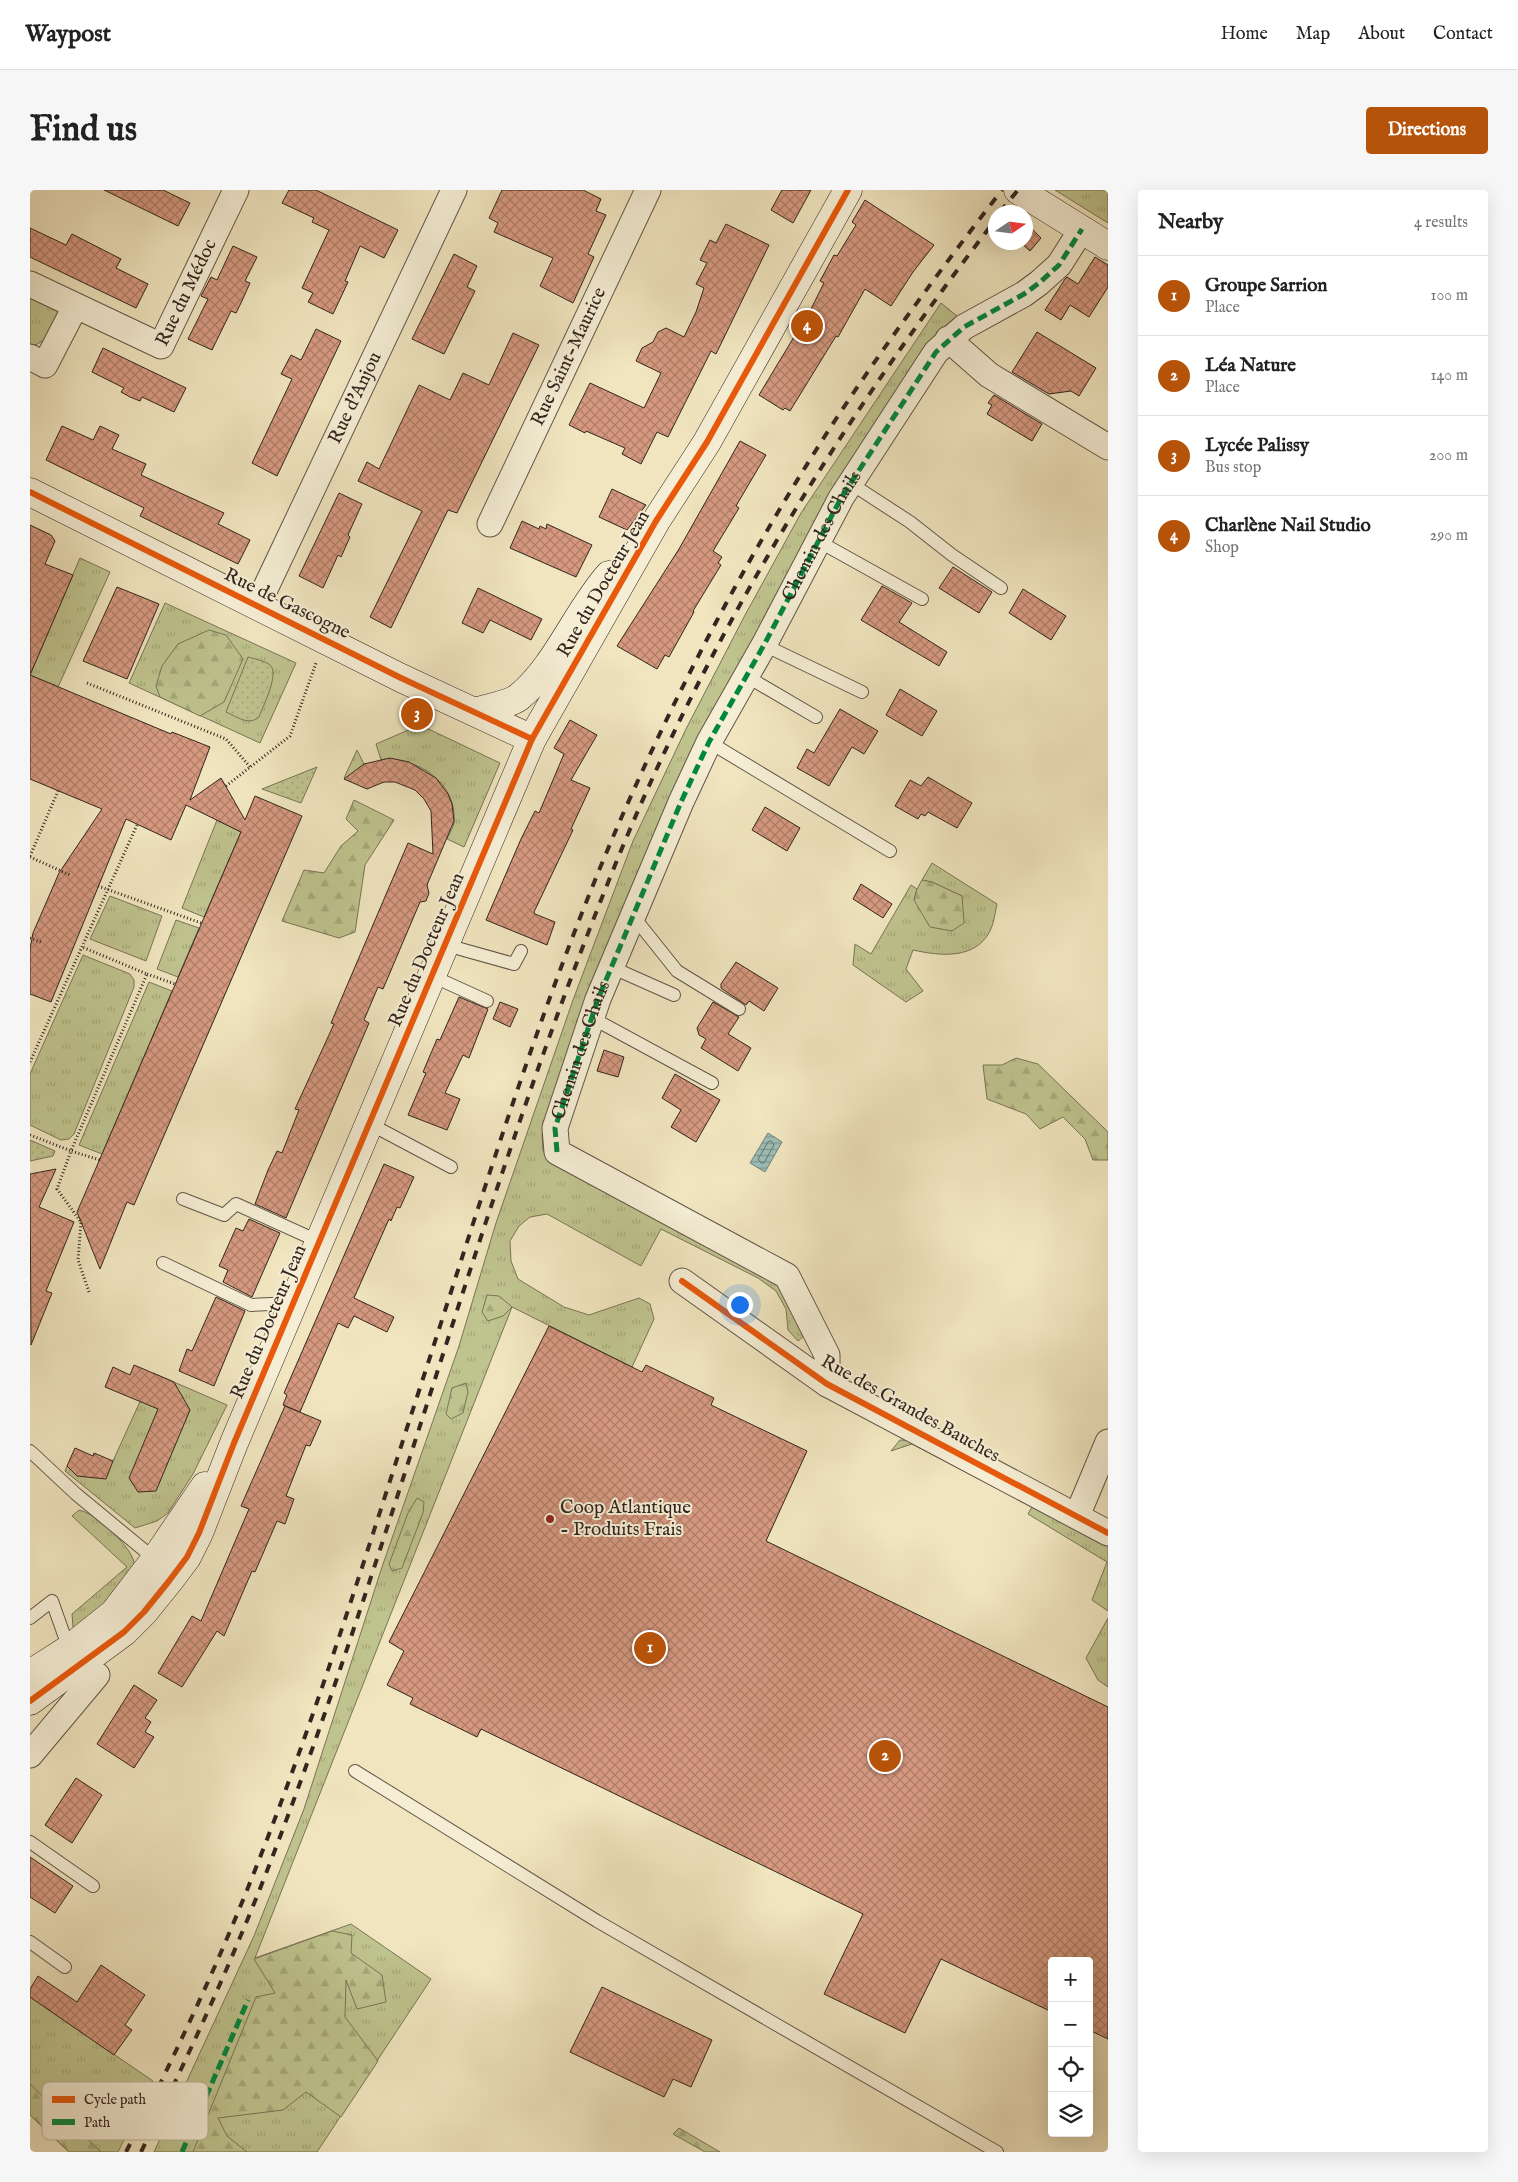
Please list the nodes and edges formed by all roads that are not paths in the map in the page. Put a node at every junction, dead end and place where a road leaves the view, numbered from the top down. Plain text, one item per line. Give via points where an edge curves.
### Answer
1 (236, 190) edge
2 (454, 190) edge
3 (648, 190) edge
4 (848, 190) edge
5 (1018, 190) edge
6 (1082, 230) junction
7 (1108, 246) edge
8 (30, 284) edge
9 (75, 307) junction
10 (948, 339) junction
11 (30, 357) edge
12 (1108, 447) edge
13 (850, 484) junction
14 (30, 492) edge
15 (656, 521) junction
16 (490, 524) dead end
17 (818, 541) junction
18 (1001, 588) dead end
19 (922, 599) dead end
20 (257, 606) junction
21 (764, 645) junction
22 (746, 676) junction
23 (862, 692) dead end
24 (475, 712) junction
25 (816, 717) dead end
26 (532, 739) junction
27 (709, 742) junction
28 (890, 851) dead end
29 (632, 916) junction
30 (446, 945) junction
31 (520, 951) dead end
32 (611, 967) junction
33 (432, 976) junction
34 (674, 995) dead end
35 (487, 1002) dead end
36 (739, 1009) dead end
37 (592, 1018) junction
38 (712, 1082) dead end
39 (370, 1124) junction
40 (451, 1167) dead end
41 (184, 1199) dead end
42 (320, 1242) junction
43 (163, 1263) dead end
44 (682, 1281) dead end
45 (294, 1303) junction
46 (827, 1384) junction
47 (1108, 1442) edge
48 (30, 1451) edge
49 (1077, 1516) junction
50 (1108, 1533) edge
51 (162, 1570) junction
52 (30, 1618) edge
53 (69, 1649) junction
54 (30, 1674) edge
55 (97, 1675) dead end
56 (30, 1701) edge
57 (30, 1754) edge
58 (355, 1770) dead end
59 (30, 1842) edge
60 (93, 1886) dead end
61 (30, 1942) edge
62 (65, 1967) dead end
63 (997, 2152) edge

1 - 9 street, Rue du Médoc via 161,346
2 - 20 street, Rue d'Anjou
3 - 16 street, Rue Saint-Maurice
4 - 15 street, Rue du Docteur Jean via 712,433
5 - 6 street
6 - 7 street
6 - 10 street, Chemin des Chails via 1059,265 1039,283
8 - 9 street, Rue du Médoc
9 - 11 street via 45,365
10 - 12 street via 989,375
10 - 13 street, Chemin des Chails via 936,352
13 - 17 street, Chemin des Chails
13 - 18 lane via 910,522
14 - 20 street, Rue de Gascogne
15 - 24 street, Rue du Docteur Jean via 597,588 542,672 518,698
15 - 26 street, Rue du Docteur Jean
17 - 19 lane
17 - 21 street, Chemin des Chails
20 - 24 street, Rue de Gascogne
21 - 22 street, Chemin des Chails
21 - 23 lane
22 - 25 lane
22 - 27 street, Chemin des Chails
24 - 26 street, Rue de Gascogne
26 - 30 street, Rue du Docteur Jean
27 - 28 lane
27 - 29 street, Chemin des Chails
29 - 32 street, Chemin des Chails
29 - 36 lane via 677,970
30 - 31 lane via 514,964
30 - 33 street, Rue du Docteur Jean
32 - 34 lane
32 - 37 street, Chemin des Chails
33 - 35 lane
33 - 39 street, Rue du Docteur Jean
37 - 38 lane
37 - 46 street, Chemin des Chails via 556,1128 558,1152 787,1276 827,1355
39 - 40 lane
39 - 42 street, Rue du Docteur Jean
41 - 42 lane via 224,1216 236,1204
42 - 45 street, Rue du Docteur Jean
43 - 45 lane via 251,1305
44 - 46 street, Rue des Grandes Bauches
45 - 51 street, Rue du Docteur Jean via 187,1558
46 - 49 street, Rue des Grandes Bauches
47 - 49 street
48 - 51 lane
49 - 50 street, Rue des Grandes Bauches
51 - 53 street, Rue du Docteur Jean
51 - 56 street, Rue du Docteur Jean via 144,1612 124,1632
52 - 53 lane via 52,1601
53 - 54 street, Rue du Docteur Jean
55 - 57 street
58 - 63 lane via 597,1921
59 - 60 lane
61 - 62 lane

